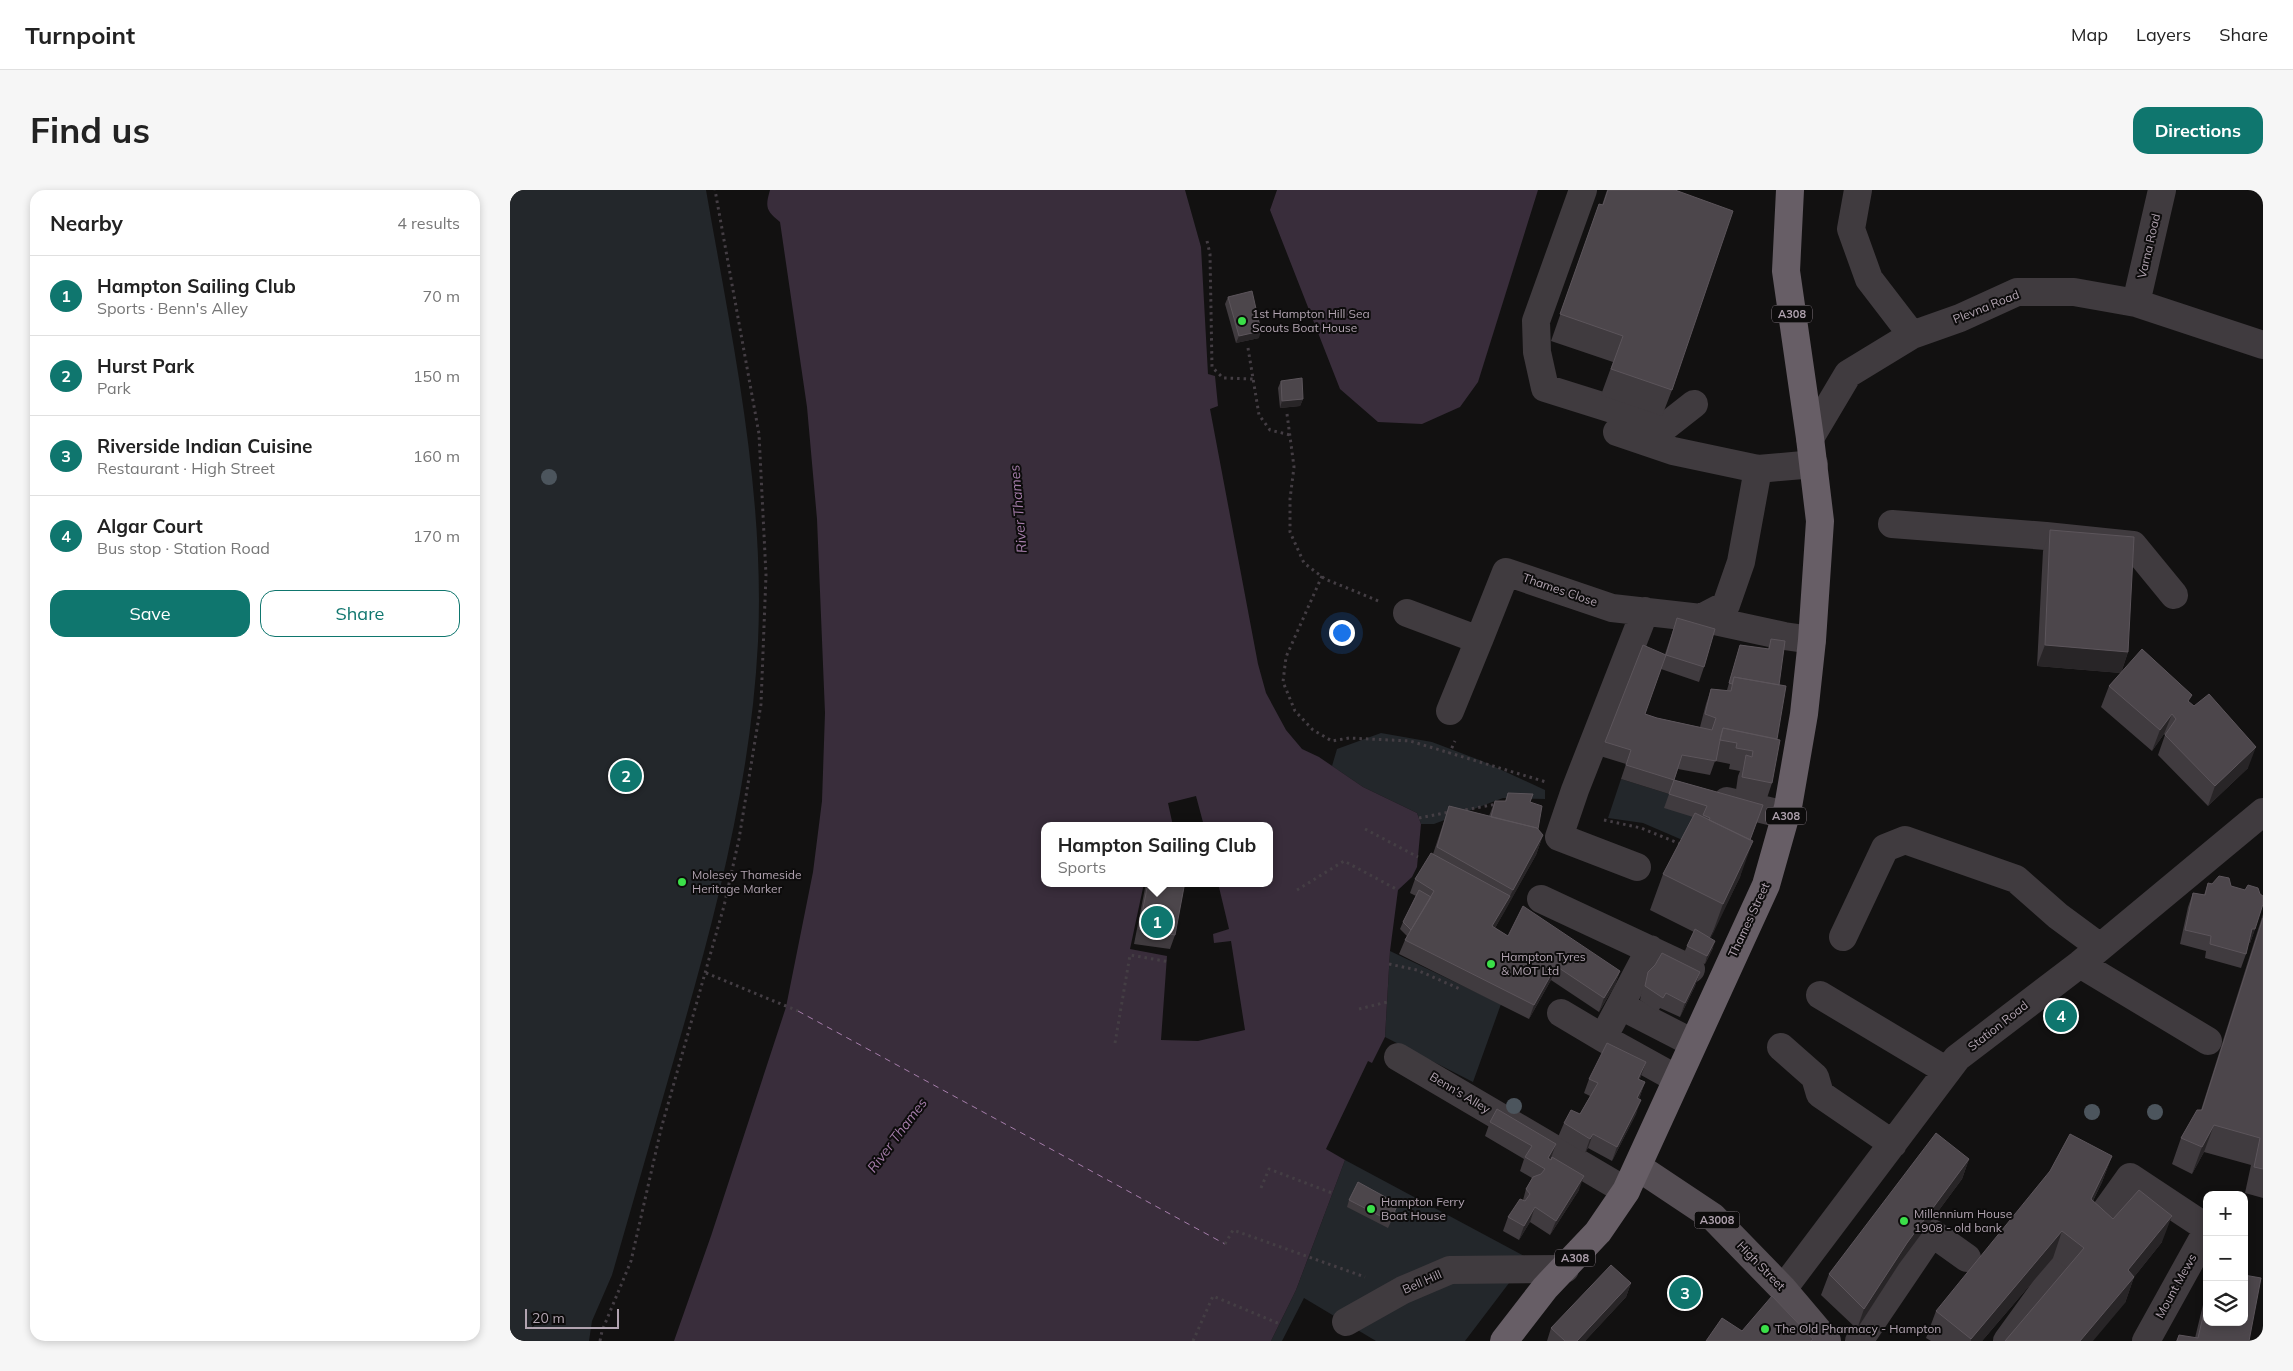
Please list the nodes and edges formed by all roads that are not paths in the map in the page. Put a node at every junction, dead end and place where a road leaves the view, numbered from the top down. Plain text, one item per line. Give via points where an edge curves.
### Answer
1 (1583, 190) edge
2 (1790, 190) edge
3 (1858, 190) edge
4 (2162, 190) edge
5 (2136, 303) junction
6 (1912, 335) junction
7 (2263, 345) edge
8 (1694, 404) dead end
9 (1616, 432) dead end
10 (1812, 451) junction
11 (1758, 469) junction
12 (1892, 524) dead end
13 (2174, 595) dead end
14 (1645, 611) junction
15 (1407, 613) road end
16 (1701, 618) junction
17 (1479, 640) junction
18 (1812, 640) junction
19 (1450, 711) dead end
20 (1705, 789) edge
21 (2263, 812) edge
22 (1786, 815) junction
23 (1637, 867) dead end
24 (1541, 899) dead end
25 (1843, 937) dead end
26 (1650, 949) junction
27 (2090, 955) junction
28 (1691, 968) edge
29 (1820, 995) dead end
30 (1621, 1006) junction
31 (1561, 1013) dead end
32 (1603, 1038) junction
33 (2208, 1041) dead end
34 (1693, 1043) junction
35 (1781, 1047) dead end
36 (1398, 1057) dead end
37 (1947, 1072) junction
38 (1677, 1079) junction
39 (1893, 1144) junction
40 (1638, 1167) junction
41 (1626, 1191) junction
42 (2203, 1227) edge
43 (2090, 1233) edge
44 (2204, 1236) edge
45 (1967, 1258) dead end
46 (2062, 1265) dead end
47 (1565, 1269) junction
48 (1783, 1289) junction
49 (1346, 1322) dead end
50 (1510, 1338) edge
51 (1826, 1341) edge
52 (1859, 1341) edge
53 (2006, 1341) edge
54 (2146, 1341) edge

1 - 8 street via 1536,321 1537,352 1545,388 1666,426
2 - 10 highway, A308 via 1786,272
3 - 6 street via 1851,229 1866,271
4 - 5 street, Varna Road
5 - 6 street, Plevna Road via 2074,292 2017,292
5 - 7 street, Plevna Road
6 - 10 street, Plevna Road via 1848,374
9 - 11 street via 1673,451
10 - 11 street
10 - 18 highway, Thames Street / A308 via 1820,521
11 - 16 street via 1741,562 1726,605
12 - 13 street via 2133,545
14 - 16 street, Thames Close
14 - 17 street, Thames Close via 1612,608 1506,572
14 - 23 street via 1575,790 1560,837
15 - 17 street
16 - 18 street, Thames Close
17 - 19 street
18 - 22 highway, Thames Street / A308 via 1804,714
20 - 22 street via 1721,793 1728,803
21 - 27 street, Station Road
22 - 34 highway, Thames Street / A308 via 1766,885
24 - 26 street
25 - 27 street via 1885,848 1905,840 2016,879 2058,916
26 - 28 street
26 - 30 street
27 - 33 street
27 - 37 street, Station Road via 1957,1058
29 - 37 street
30 - 32 street
30 - 34 street
31 - 32 street
32 - 38 street
34 - 38 highway, Thames Street / A308
35 - 39 street via 1815,1077 1820,1094
36 - 41 street, Benn's Alley
37 - 39 street, Station Road
38 - 40 highway, Thames Street / A308
39 - 48 street, Station Road
40 - 41 highway, Thames Street / A308
40 - 48 main road, High Street / A3008 via 1714,1217
41 - 47 highway, Thames Street / A308 via 1598,1232
42 - 43 street, Mount Mews via 2130,1178
44 - 54 street, Mount Mews
45 - 52 street via 1932,1232
46 - 53 street
47 - 49 street, Bell Hill via 1450,1270 1418,1290
47 - 50 highway, Thames Street / A308 via 1546,1288
48 - 51 main road, High Street / A3008

